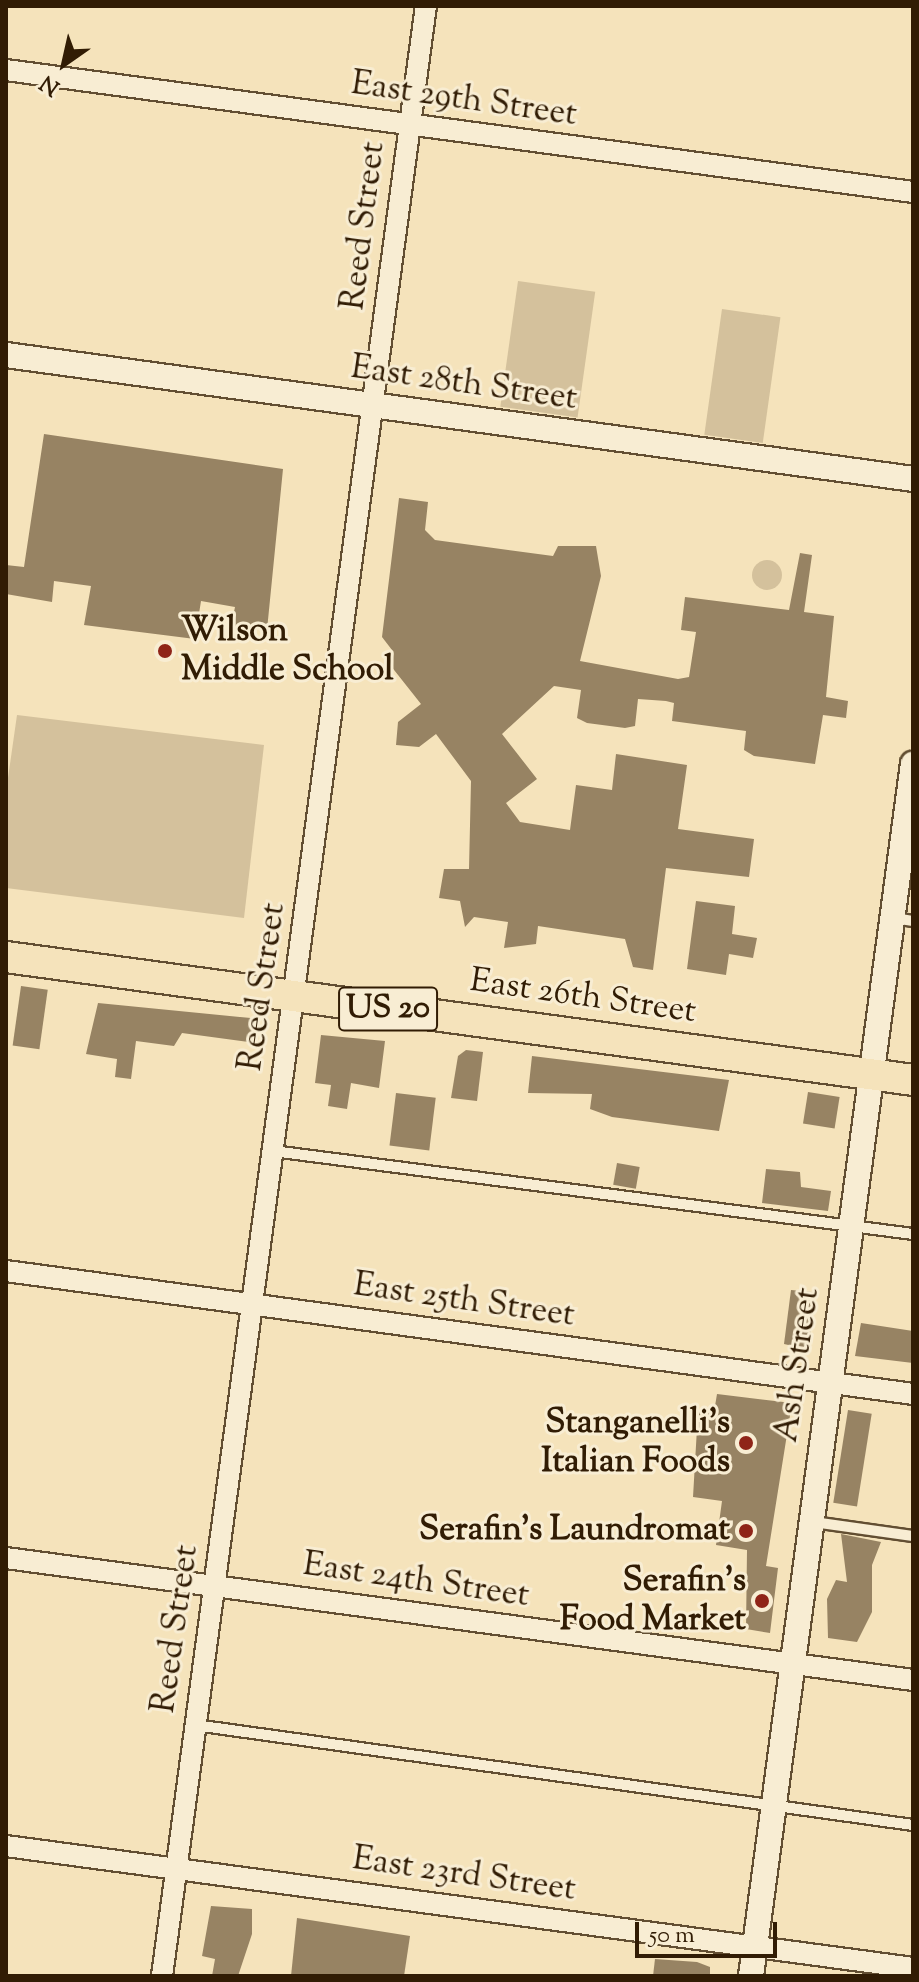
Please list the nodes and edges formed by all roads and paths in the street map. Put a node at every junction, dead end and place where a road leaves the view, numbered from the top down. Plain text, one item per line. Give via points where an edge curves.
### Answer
1 (426, 6) edge
2 (6, 70) edge
3 (409, 125) junction
4 (913, 192) edge
5 (6, 355) edge
6 (373, 405) junction
7 (913, 479) edge
8 (913, 767) edge
9 (903, 920) edge
10 (6, 957) edge
11 (294, 996) junction
12 (871, 1074) junction
13 (913, 1080) edge
14 (273, 1151) junction
15 (851, 1225) junction
16 (913, 1234) edge
17 (6, 1271) edge
18 (252, 1305) junction
19 (830, 1382) junction
20 (913, 1394) edge
21 (811, 1522) junction
22 (913, 1536) edge
23 (6, 1558) edge
24 (214, 1587) junction
25 (792, 1664) junction
26 (913, 1680) edge
27 (195, 1725) junction
28 (773, 1807) junction
29 (913, 1825) edge
30 (6, 1846) edge
31 (176, 1869) junction
32 (755, 1947) junction
33 (913, 1968) edge
34 (162, 1976) edge
35 (751, 1976) edge

1 - 3 street, Reed Street
2 - 3 street, East 29th Street
3 - 4 street, East 29th Street
3 - 6 street, Reed Street
5 - 6 street, East 28th Street
6 - 7 street, East 28th Street
6 - 11 street, Reed Street
8 - 9 street, Ash Street
9 - 12 street, Ash Street
10 - 11 main road, East 26th Street / US 20
11 - 12 main road, East 26th Street / US 20
11 - 14 street, Reed Street
12 - 13 main road, East 26th Street / US 20
12 - 15 street, Ash Street
14 - 15 lane
14 - 18 street, Reed Street
15 - 16 lane
15 - 19 street, Ash Street
17 - 18 street, East 25th Street
18 - 19 street, East 25th Street
18 - 24 street, Reed Street
19 - 20 street, East 25th Street
19 - 21 street, Ash Street
21 - 22 lane
21 - 25 street, Ash Street
23 - 24 street, East 24th Street
24 - 25 street, East 24th Street
24 - 27 street, Reed Street
25 - 26 street, East 24th Street
25 - 28 street, Ash Street
27 - 28 lane
27 - 31 street, Reed Street
28 - 29 lane
28 - 32 street, Ash Street
30 - 31 street, East 23rd Street
31 - 32 street, East 23rd Street
31 - 34 street, Reed Street
32 - 33 street, East 23rd Street
32 - 35 street, Ash Street

